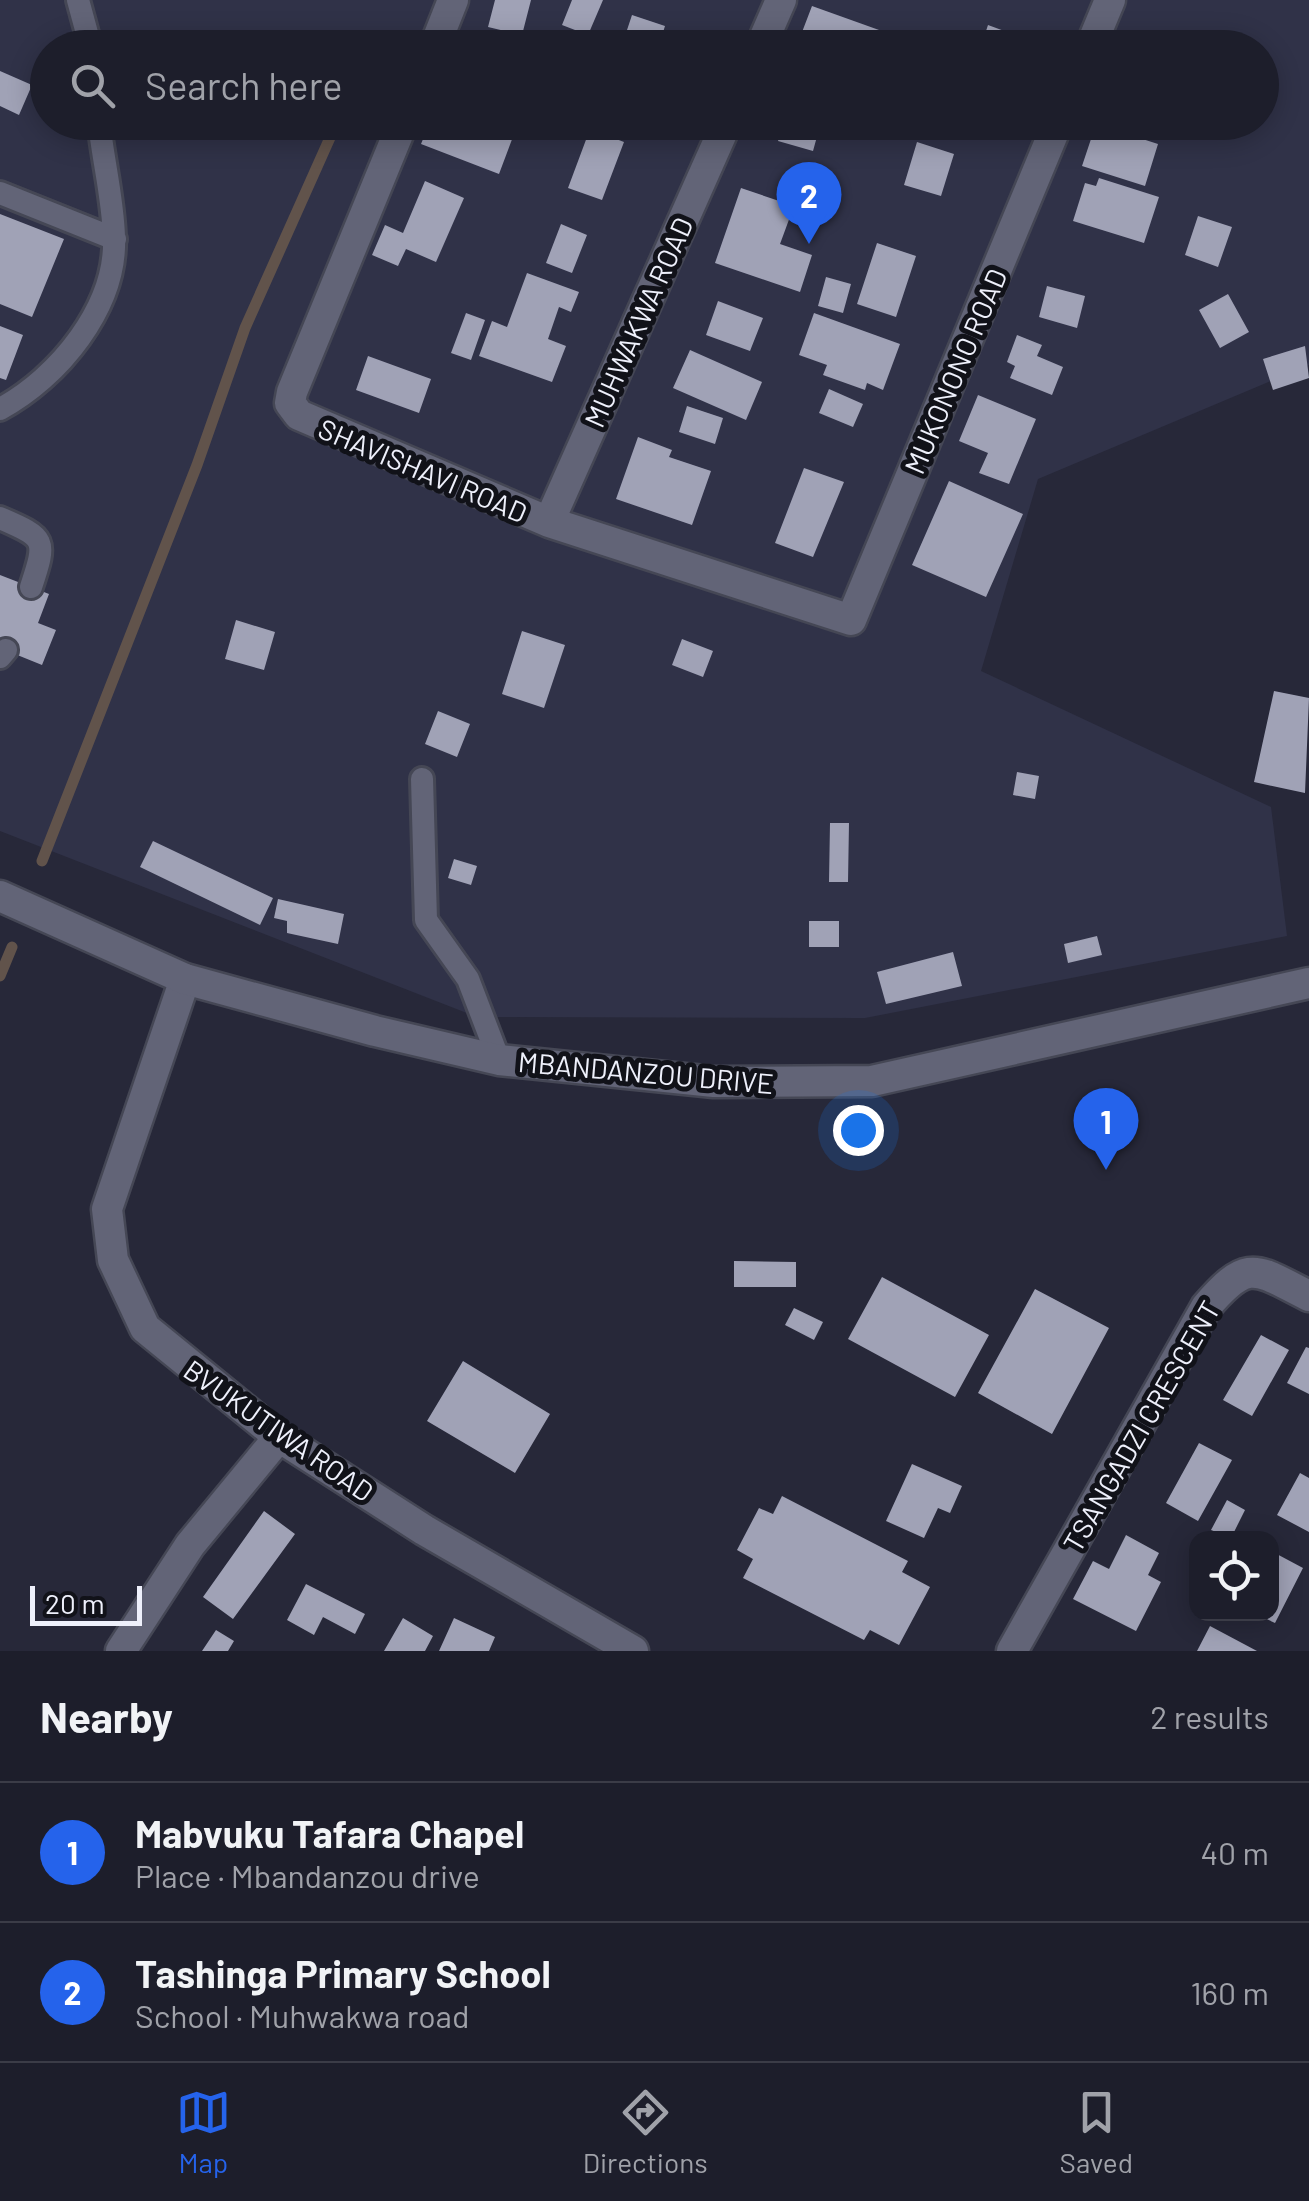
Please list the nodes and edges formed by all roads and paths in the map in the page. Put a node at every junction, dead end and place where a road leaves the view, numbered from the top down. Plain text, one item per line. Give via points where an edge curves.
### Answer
1 (78, 0) edge
2 (454, 0) edge
3 (781, 0) edge
4 (1110, 0) edge
5 (86, 30) edge
6 (442, 30) edge
7 (768, 30) edge
8 (1098, 30) edge
9 (101, 140) edge
10 (395, 140) edge
11 (719, 140) edge
12 (1051, 140) edge
13 (0, 193) edge
14 (115, 239) junction
15 (0, 409) edge
16 (0, 518) edge
17 (548, 522) junction
18 (30, 587) dead end
19 (851, 620) joint
20 (422, 780) dead end
21 (0, 896) edge
22 (185, 979) junction
23 (1309, 984) edge
24 (499, 1060) junction
25 (1309, 1296) edge
26 (278, 1437) junction
27 (121, 1651) edge
28 (633, 1651) edge
29 (1012, 1651) edge

1 - 5 lane
2 - 6 street
3 - 7 street
4 - 8 street
9 - 14 lane
10 - 17 street, SHAVISHAVI ROAD via 302,364 292,406 323,429
11 - 17 street, MUHWAKWA ROAD
12 - 19 street, MUKONONO ROAD
13 - 14 lane
14 - 15 lane via 109,280 69,352 28,394
16 - 18 lane via 41,542
17 - 19 street, SHAVISHAVI ROAD
20 - 24 lane via 426,920 468,979
21 - 22 street, MBANDANZOU DRIVE
22 - 24 street, MBANDANZOU DRIVE
22 - 26 street, BVUKUTIWA ROAD via 114,1178 107,1210 113,1260 145,1328
23 - 24 street, MBANDANZOU DRIVE via 872,1080 714,1082
25 - 29 street, TSANGADZI CRESCENT via 1261,1272 1247,1273 1232,1276 1206,1307
26 - 27 street via 190,1545
26 - 28 street, BVUKUTIWA ROAD

